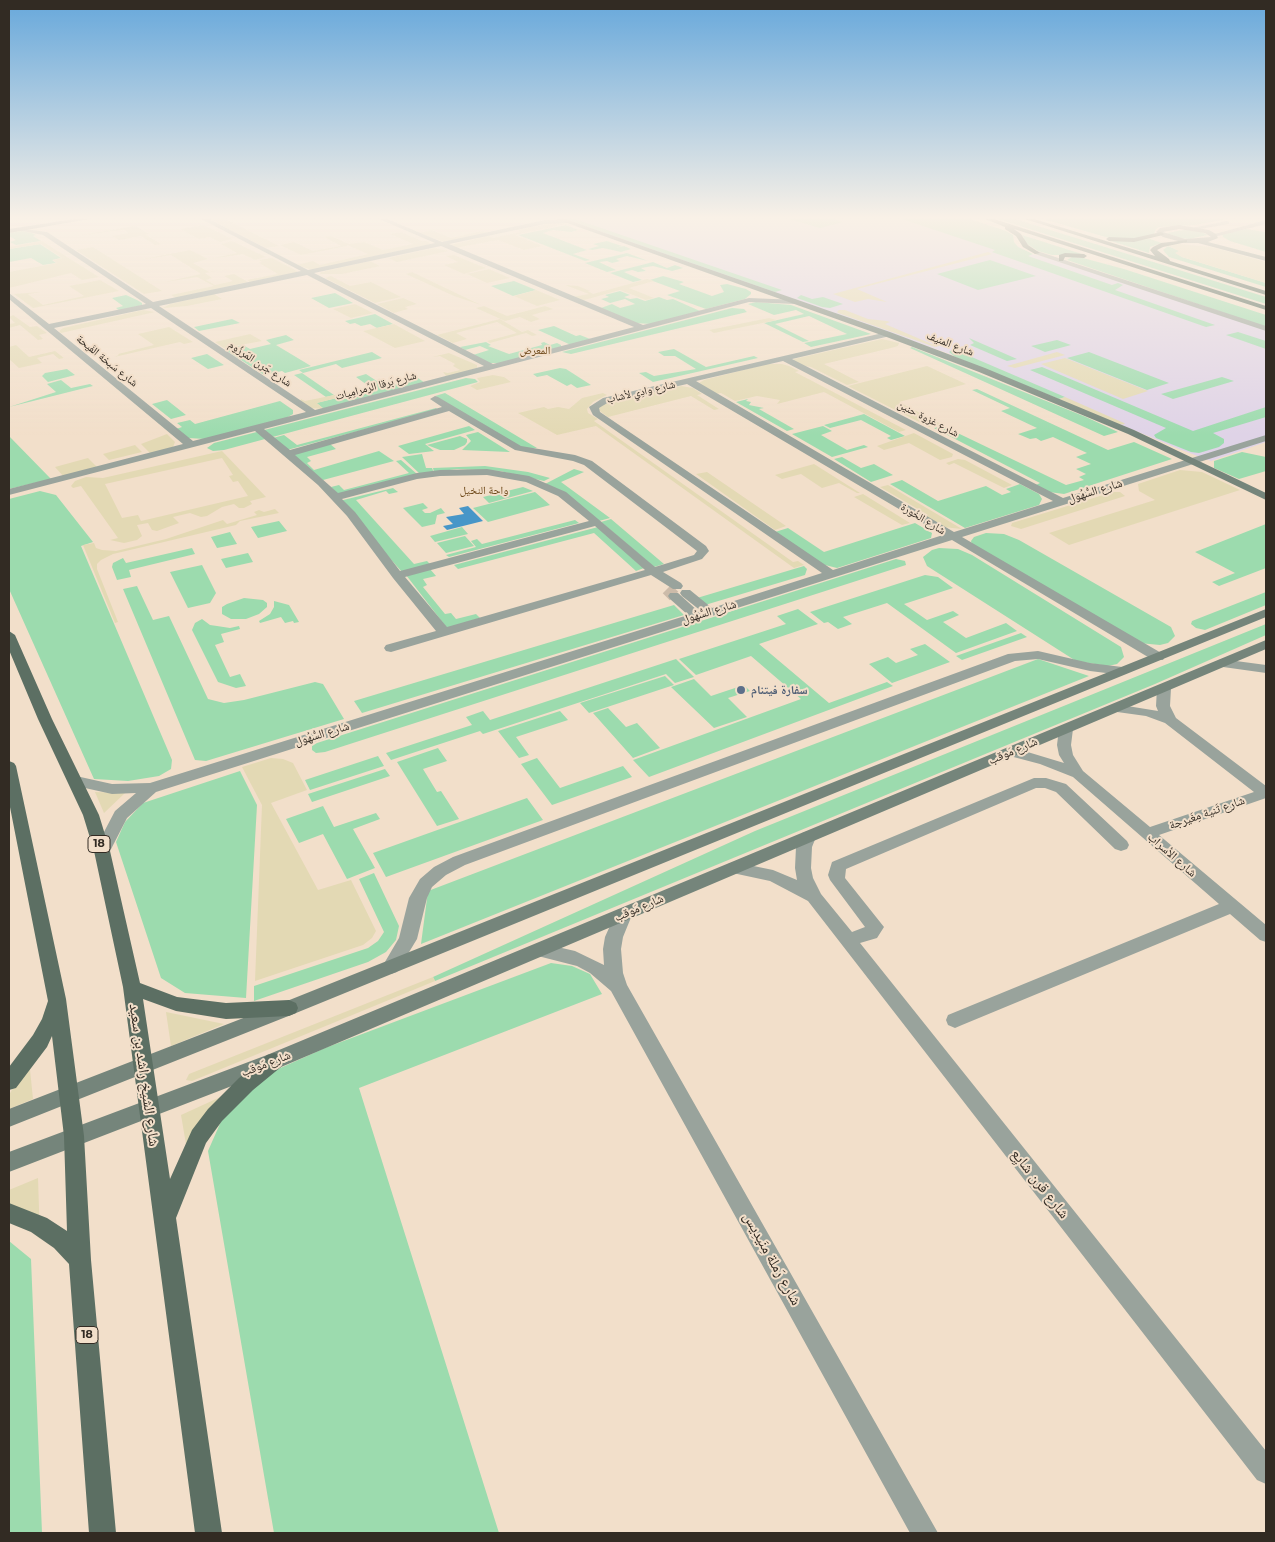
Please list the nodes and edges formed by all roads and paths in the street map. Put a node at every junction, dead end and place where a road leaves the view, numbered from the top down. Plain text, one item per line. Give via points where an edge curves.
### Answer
1 (131, 291) edge
2 (218, 291) edge
3 (345, 291) edge
4 (554, 291) edge
5 (756, 291) edge
6 (764, 291) edge
7 (1153, 291) edge
8 (1212, 291) edge
9 (9, 296) edge
10 (749, 300) junction
11 (795, 302) junction
12 (152, 305) junction
13 (1266, 308) edge
14 (48, 327) junction
15 (642, 328) junction
16 (1266, 329) edge
17 (887, 334) junction
18 (784, 358) junction
19 (492, 367) junction
20 (689, 381) junction
21 (435, 399) dead end
22 (450, 408) junction
23 (313, 414) junction
24 (257, 428) junction
25 (1266, 438) edge
26 (191, 445) junction
27 (288, 454) junction
28 (1191, 460) junction
29 (9, 492) edge
30 (336, 497) junction
31 (1266, 497) edge
32 (1061, 501) junction
33 (597, 522) junction
34 (952, 536) junction
35 (653, 571) junction
36 (832, 574) junction
37 (397, 575) junction
38 (1266, 613) edge
39 (702, 614) junction
40 (445, 633) junction
41 (9, 635) edge
42 (1266, 644) edge
43 (391, 648) dead end
44 (1158, 657) junction
45 (1222, 663) junction
46 (1266, 669) edge
47 (1122, 671) junction
48 (1164, 688) junction
49 (1115, 708) junction
50 (1170, 720) junction
51 (1066, 728) junction
52 (1011, 752) junction
53 (9, 766) edge
54 (1078, 774) junction
55 (76, 781) junction
56 (151, 788) junction
57 (1124, 814) junction
58 (1096, 822) junction
59 (1148, 833) junction
60 (808, 837) junction
61 (1121, 845) dead end
62 (102, 851) junction
63 (734, 868) junction
64 (814, 897) junction
65 (1232, 906) junction
66 (623, 915) junction
67 (1266, 935) edge
68 (848, 940) junction
69 (540, 950) junction
70 (391, 967) junction
71 (132, 986) junction
72 (618, 986) junction
73 (57, 999) junction
74 (289, 1008) junction
75 (955, 1020) dead end
76 (274, 1061) junction
77 (143, 1066) junction
78 (9, 1082) edge
79 (68, 1095) junction
80 (149, 1108) junction
81 (9, 1118) edge
82 (74, 1136) junction
83 (9, 1162) edge
84 (9, 1213) edge
85 (164, 1220) junction
86 (80, 1260) junction
87 (1266, 1472) edge
88 (103, 1533) edge
89 (209, 1533) edge
90 (925, 1533) edge

1 - 12 street, شارع جَرن المَرزُوم
2 - 12 street
3 - 19 street
4 - 15 street
5 - 10 street
6 - 11 main road, شارع المنيف
7 - 16 street
8 - 13 highway
9 - 14 street, شارع سَبخة الفَيحة
10 - 11 street, شارع بَرقا الرَّمرامِيات
10 - 15 street, شارع بَرقا الرَّمرامِيات
11 - 17 main road, شارع المنيف
12 - 14 street
12 - 23 street, شارع جَرن المَرزُوم
14 - 26 street, شارع سَبخة الفَيحة
15 - 19 street, شارع بَرقا الرَّمرامِيات
17 - 18 street, شارع وادِي لأشاب
17 - 28 main road, شارع المنيف via 1069,405
18 - 20 street, شارع وادِي لأشاب
18 - 32 street, شارع غزوة حنين
19 - 23 street, شارع بَرقا الرَّمرامِيات
20 - 34 street, شارع الخُورة
20 - 36 street, شارع وادِي لأشاب via 606,400 596,405 594,410
21 - 22 street
22 - 27 street
22 - 35 street via 514,446 582,460 593,466 702,548 698,557
23 - 24 street, شارع بَرقا الرَّمرامِيات
24 - 26 street, شارع بَرقا الرَّمرامِيات
24 - 27 street
25 - 28 street, شارع السُّهُول
26 - 29 street, شارع بَرقا الرَّمرامِيات
27 - 30 street
28 - 31 main road, شارع المنيف
28 - 32 street, شارع السُّهُول
30 - 33 street via 417,476 487,472 547,486
30 - 37 street
32 - 34 street, شارع السُّهُول
33 - 35 street
33 - 37 street
34 - 36 street, شارع السُّهُول
34 - 44 street, شارع الخُورة
35 - 39 street via 656,578
35 - 40 street
36 - 39 street, شارع السُّهُول
37 - 40 street
38 - 44 main road
39 - 56 street, شارع السُّهُول
40 - 43 street
41 - 55 main road, شارع الشيخ راشد بن سعيد / 18
42 - 45 main road, شارع مَوقب
44 - 47 main road
45 - 46 street
45 - 48 main road, شارع مَوقب
47 - 70 main road
47 - 70 street via 1038,655 1013,657 459,862 440,871 426,883 418,898 408,939
48 - 49 main road, شارع مَوقب
48 - 50 street via 1163,706
49 - 50 street, شارع ثَنية مِغَيرجة via 1143,711
49 - 51 main road, شارع مَوقب
50 - 59 street, شارع ثَنية مِغَيرجة via 1266,793
51 - 52 main road, شارع مَوقب
51 - 54 street, شارع الأسراب via 1066,755
52 - 54 street, شارع الأسراب
52 - 60 main road, شارع مَوقب
53 - 73 main road, 18
54 - 57 street, شارع الأسراب
55 - 56 street, شارع السُّهُول via 112,789
55 - 62 main road, شارع الشيخ راشد بن سعيد / 18
56 - 62 street, شارع السُّهُول via 121,815
57 - 58 street
57 - 59 street, شارع الأسراب
58 - 61 street
58 - 68 street via 1060,788 1039,782 845,861 838,866 836,875 875,927 872,933
59 - 65 street, شارع الأسراب
60 - 63 main road, شارع مَوقب
60 - 64 street, شارع قرن شايِع via 802,868
62 - 71 main road, شارع الشيخ راشد بن سعيد / 18
63 - 64 street, شارع قرن شايِع via 773,876
63 - 66 main road, شارع مَوقب
64 - 68 street, شارع قرن شايِع
65 - 67 street, شارع الأسراب
65 - 75 street
66 - 69 main road, شارع مَوقب
66 - 72 street, شارع رَملة مِنَيدِيس via 612,949
68 - 87 street, شارع قرن شايِع
69 - 72 street, شارع رَملة مِنَيدِيس via 583,961
69 - 76 main road, شارع مَوقب
70 - 74 main road
71 - 74 main road via 176,1004 201,1008 226,1011
71 - 77 main road, شارع الشيخ راشد بن سعيد / 18
72 - 90 street, شارع رَملة مِنَيدِيس
73 - 78 main road via 40,1041
73 - 79 main road, 18
74 - 77 main road
76 - 80 main road, شارع مَوقب
76 - 85 main road via 246,1084 210,1122 191,1154
77 - 79 main road
77 - 80 main road, شارع الشيخ راشد بن سعيد / 18
79 - 81 main road
79 - 82 main road, 18
80 - 82 main road, شارع مَوقب
80 - 85 main road, شارع الشيخ راشد بن سعيد / 18
82 - 83 main road, شارع مَوقب
82 - 86 main road, 18
84 - 86 main road via 39,1225 62,1240
85 - 89 main road, شارع الشيخ راشد بن سعيد / 18
86 - 88 main road, 18

